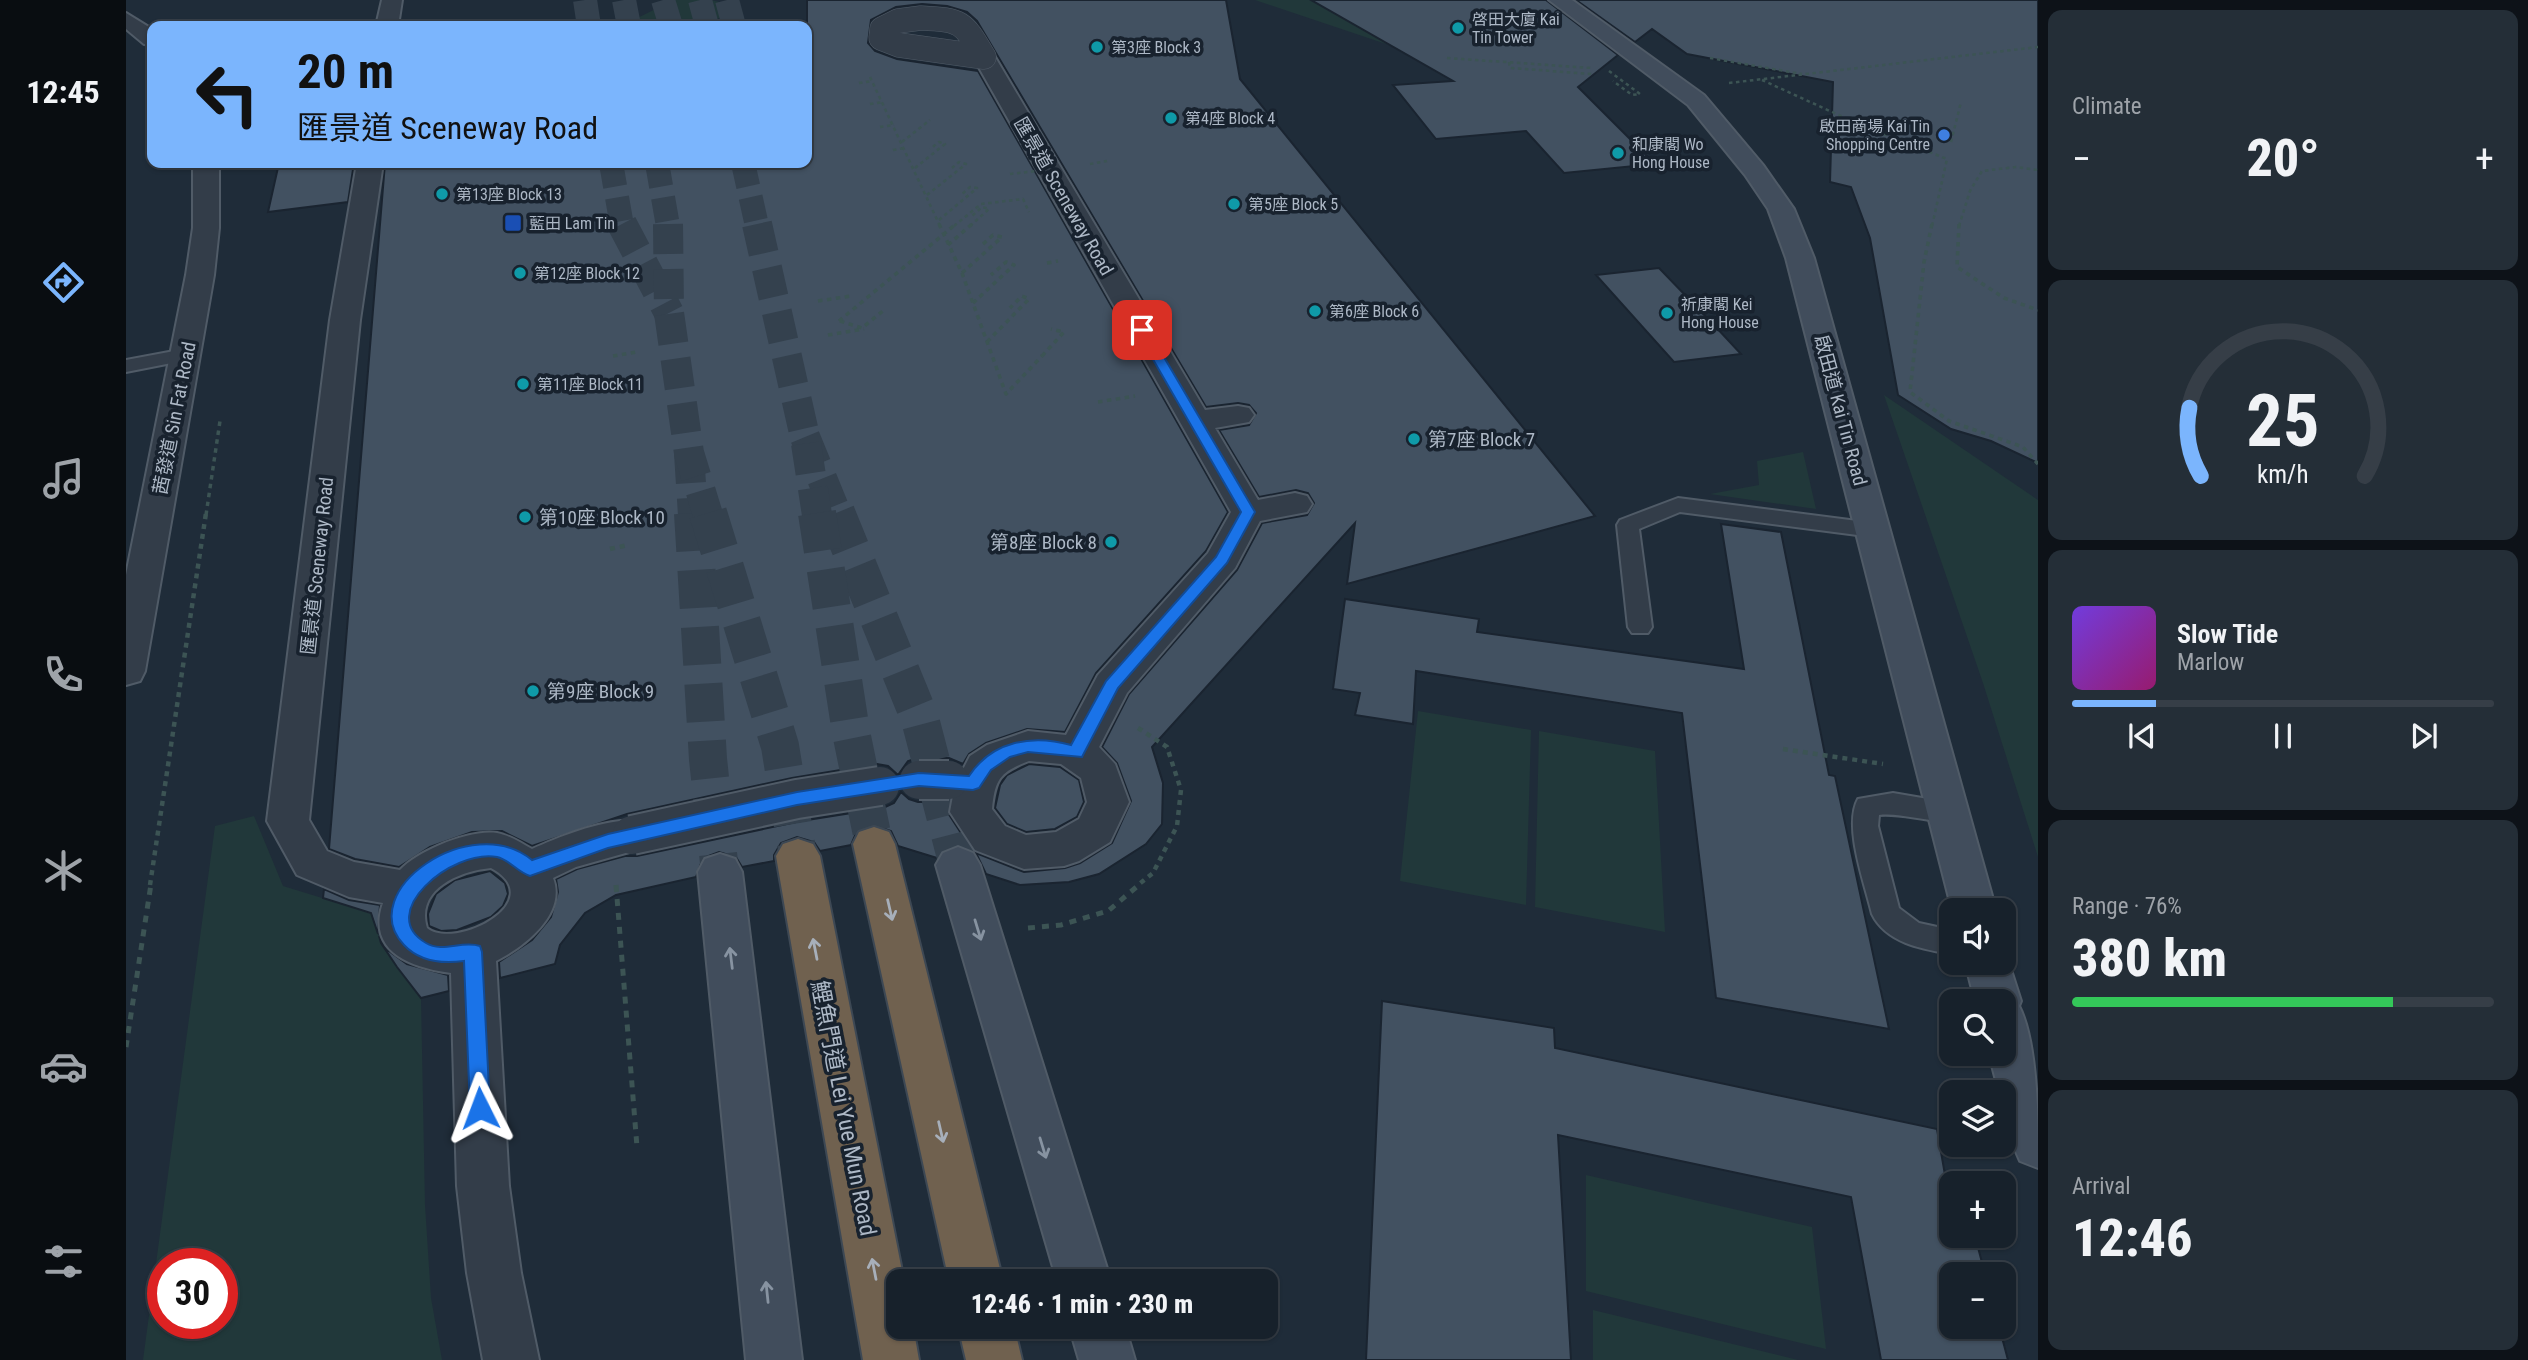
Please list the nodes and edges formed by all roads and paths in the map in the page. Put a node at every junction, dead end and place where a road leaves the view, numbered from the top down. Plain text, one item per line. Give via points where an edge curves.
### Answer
1 (392, 0) edge
2 (1559, 0) edge
3 (126, 19) edge
4 (388, 21) edge
5 (147, 35) edge
6 (2038, 47) edge
7 (984, 57) dead end
8 (1447, 58) dead end
9 (1710, 58) dead end
10 (1509, 62) junction
11 (1597, 68) dead end
12 (877, 71) dead end
13 (1609, 71) dead end
14 (1592, 74) dead end
15 (1811, 75) junction
16 (1762, 80) junction
17 (872, 81) junction
18 (1613, 81) dead end
19 (859, 83) dead end
20 (1727, 83) dead end
21 (883, 102) junction
22 (1961, 102) dead end
23 (870, 104) dead end
24 (930, 120) dead end
25 (894, 125) junction
26 (880, 127) dead end
27 (902, 142) junction
28 (1951, 142) dead end
29 (905, 148) junction
30 (930, 149) dead end
31 (893, 150) dead end
32 (1107, 161) dead end
33 (1081, 165) dead end
34 (206, 168) edge
35 (369, 168) edge
36 (915, 168) junction
37 (952, 168) dead end
38 (2038, 170) edge
39 (1037, 171) dead end
40 (1010, 174) dead end
41 (927, 195) junction
42 (961, 195) dead end
43 (1029, 212) dead end
44 (972, 216) dead end
45 (939, 220) junction
46 (945, 234) junction
47 (948, 245) junction
48 (981, 246) dead end
49 (961, 273) junction
50 (991, 275) dead end
51 (851, 296) dead end
52 (818, 301) dead end
53 (973, 303) junction
54 (1010, 308) dead end
55 (884, 310) dead end
56 (2038, 310) edge
57 (864, 329) dead end
58 (1051, 329) dead end
59 (828, 335) dead end
60 (987, 342) junction
61 (637, 352) dead end
62 (185, 355) junction
63 (612, 356) dead end
64 (126, 366) edge
65 (1110, 400) dead end
66 (1098, 402) dead end
67 (221, 412) dead end
68 (1238, 415) dead end
69 (1195, 421) junction
70 (2038, 464) edge
71 (1295, 505) dead end
72 (1248, 512) junction
73 (1873, 530) junction
74 (628, 545) dead end
75 (610, 549) dead end
76 (1640, 627) dead end
77 (126, 671) edge
78 (1158, 741) dead end
79 (1783, 749) dead end
80 (1076, 753) junction
81 (1883, 764) dead end
82 (973, 783) junction
83 (1948, 811) junction
84 (874, 844) tunnel mouth
85 (798, 856) tunnel mouth
86 (958, 865) tunnel mouth
87 (530, 869) junction
88 (720, 872) tunnel mouth
89 (616, 884) dead end
90 (410, 890) junction
91 (1971, 898) edge
92 (1020, 929) dead end
93 (1939, 940) edge
94 (473, 952) junction
95 (126, 1046) edge
96 (2016, 1064) edge
97 (2038, 1143) edge
98 (637, 1147) dead end
99 (972, 1269) edge
100 (1079, 1269) edge
101 (989, 1339) edge
102 (1101, 1339) edge
103 (511, 1360) edge
104 (774, 1360) edge
105 (891, 1360) edge
106 (994, 1360) edge
107 (1107, 1360) edge

1 - 4 street
2 - 73 street, 啟田道 Kai Tin Road via 1696,100 1781,209 1800,258
3 - 5 street
6 - 15 path
7 - 69 street, 匯景道 Sceneway Road
8 - 10 path
9 - 15 path
10 - 11 path
10 - 14 path via 1510,68
12 - 17 path, bridge via 870,76
13 - 18 path, bridge via 1640,94 1632,95
15 - 16 path
16 - 20 path
16 - 70 path via 1947,159 1924,262 1910,392 1954,423 2018,446
17 - 19 path
17 - 21 path, bridge
21 - 23 path, bridge
21 - 25 path, bridge
22 - 28 path
24 - 27 path
25 - 26 path
25 - 27 path, bridge
27 - 29 path, bridge
29 - 31 path, bridge
29 - 36 path, bridge
30 - 36 path via 939,142 946,144
32 - 33 path
34 - 62 street, 茜發道 Sin Fat Road via 206,228
35 - 90 street, 匯景道 Sceneway Road via 345,320 288,821 312,863 349,879
36 - 41 path, bridge
37 - 41 path via 959,162 966,164
38 - 56 path via 1982,171 1970,187 1954,253 1957,267 1980,285
39 - 40 path, bridge
41 - 45 path, bridge
42 - 45 path via 976,188
43 - 46 path, bridge via 1023,199 981,204
44 - 47 path via 982,207 989,209
45 - 46 path, bridge
46 - 47 path, bridge
46 - 55 path, bridge via 839,321 862,328
47 - 49 path, bridge
48 - 49 path via 993,235 1002,237
49 - 53 path, bridge
50 - 53 path via 1006,262 1014,265
51 - 52 path
53 - 60 path, bridge
54 - 60 path via 1022,296 1029,299
57 - 59 path
58 - 60 path, bridge via 1064,332 1006,394
61 - 63 path
62 - 64 lane
62 - 77 street, 茜發道 Sin Fat Road
65 - 66 path
67 - 95 path
68 - 69 street
69 - 72 street, 匯景道 Sceneway Road
71 - 72 street
72 - 80 street via 1222,560 1112,685
73 - 76 lane via 1678,505 1628,524
73 - 83 street, 啟田道 Kai Tin Road
74 - 75 path
78 - 92 path via 1167,747 1181,790 1177,826 1153,873 1108,911 1060,925
79 - 81 path
80 - 82 street via 1028,746 985,765
80 - 82 street via 1101,774 1108,802 1096,830 1064,849 1024,852 990,838 971,812
82 - 87 street, bridge via 919,780 797,799 632,835 566,853
83 - 91 street, 啟田道 Kai Tin Road
83 - 93 lane via 1893,803 1867,806 1864,826 1886,914 1912,934
84 -> 99 highway
105 -> 85 highway, 鯉魚門道 Lei Yue Mun Road
86 -> 100 street
87 - 90 street via 515,856 496,850 472,851 426,872
87 - 94 street via 534,891 526,915 503,938
104 -> 88 street
89 - 98 path
90 - 94 street via 401,913 404,933 419,949 443,956
94 - 103 street via 484,1186
96 - 97 street
101 - 106 highway
102 - 107 street

